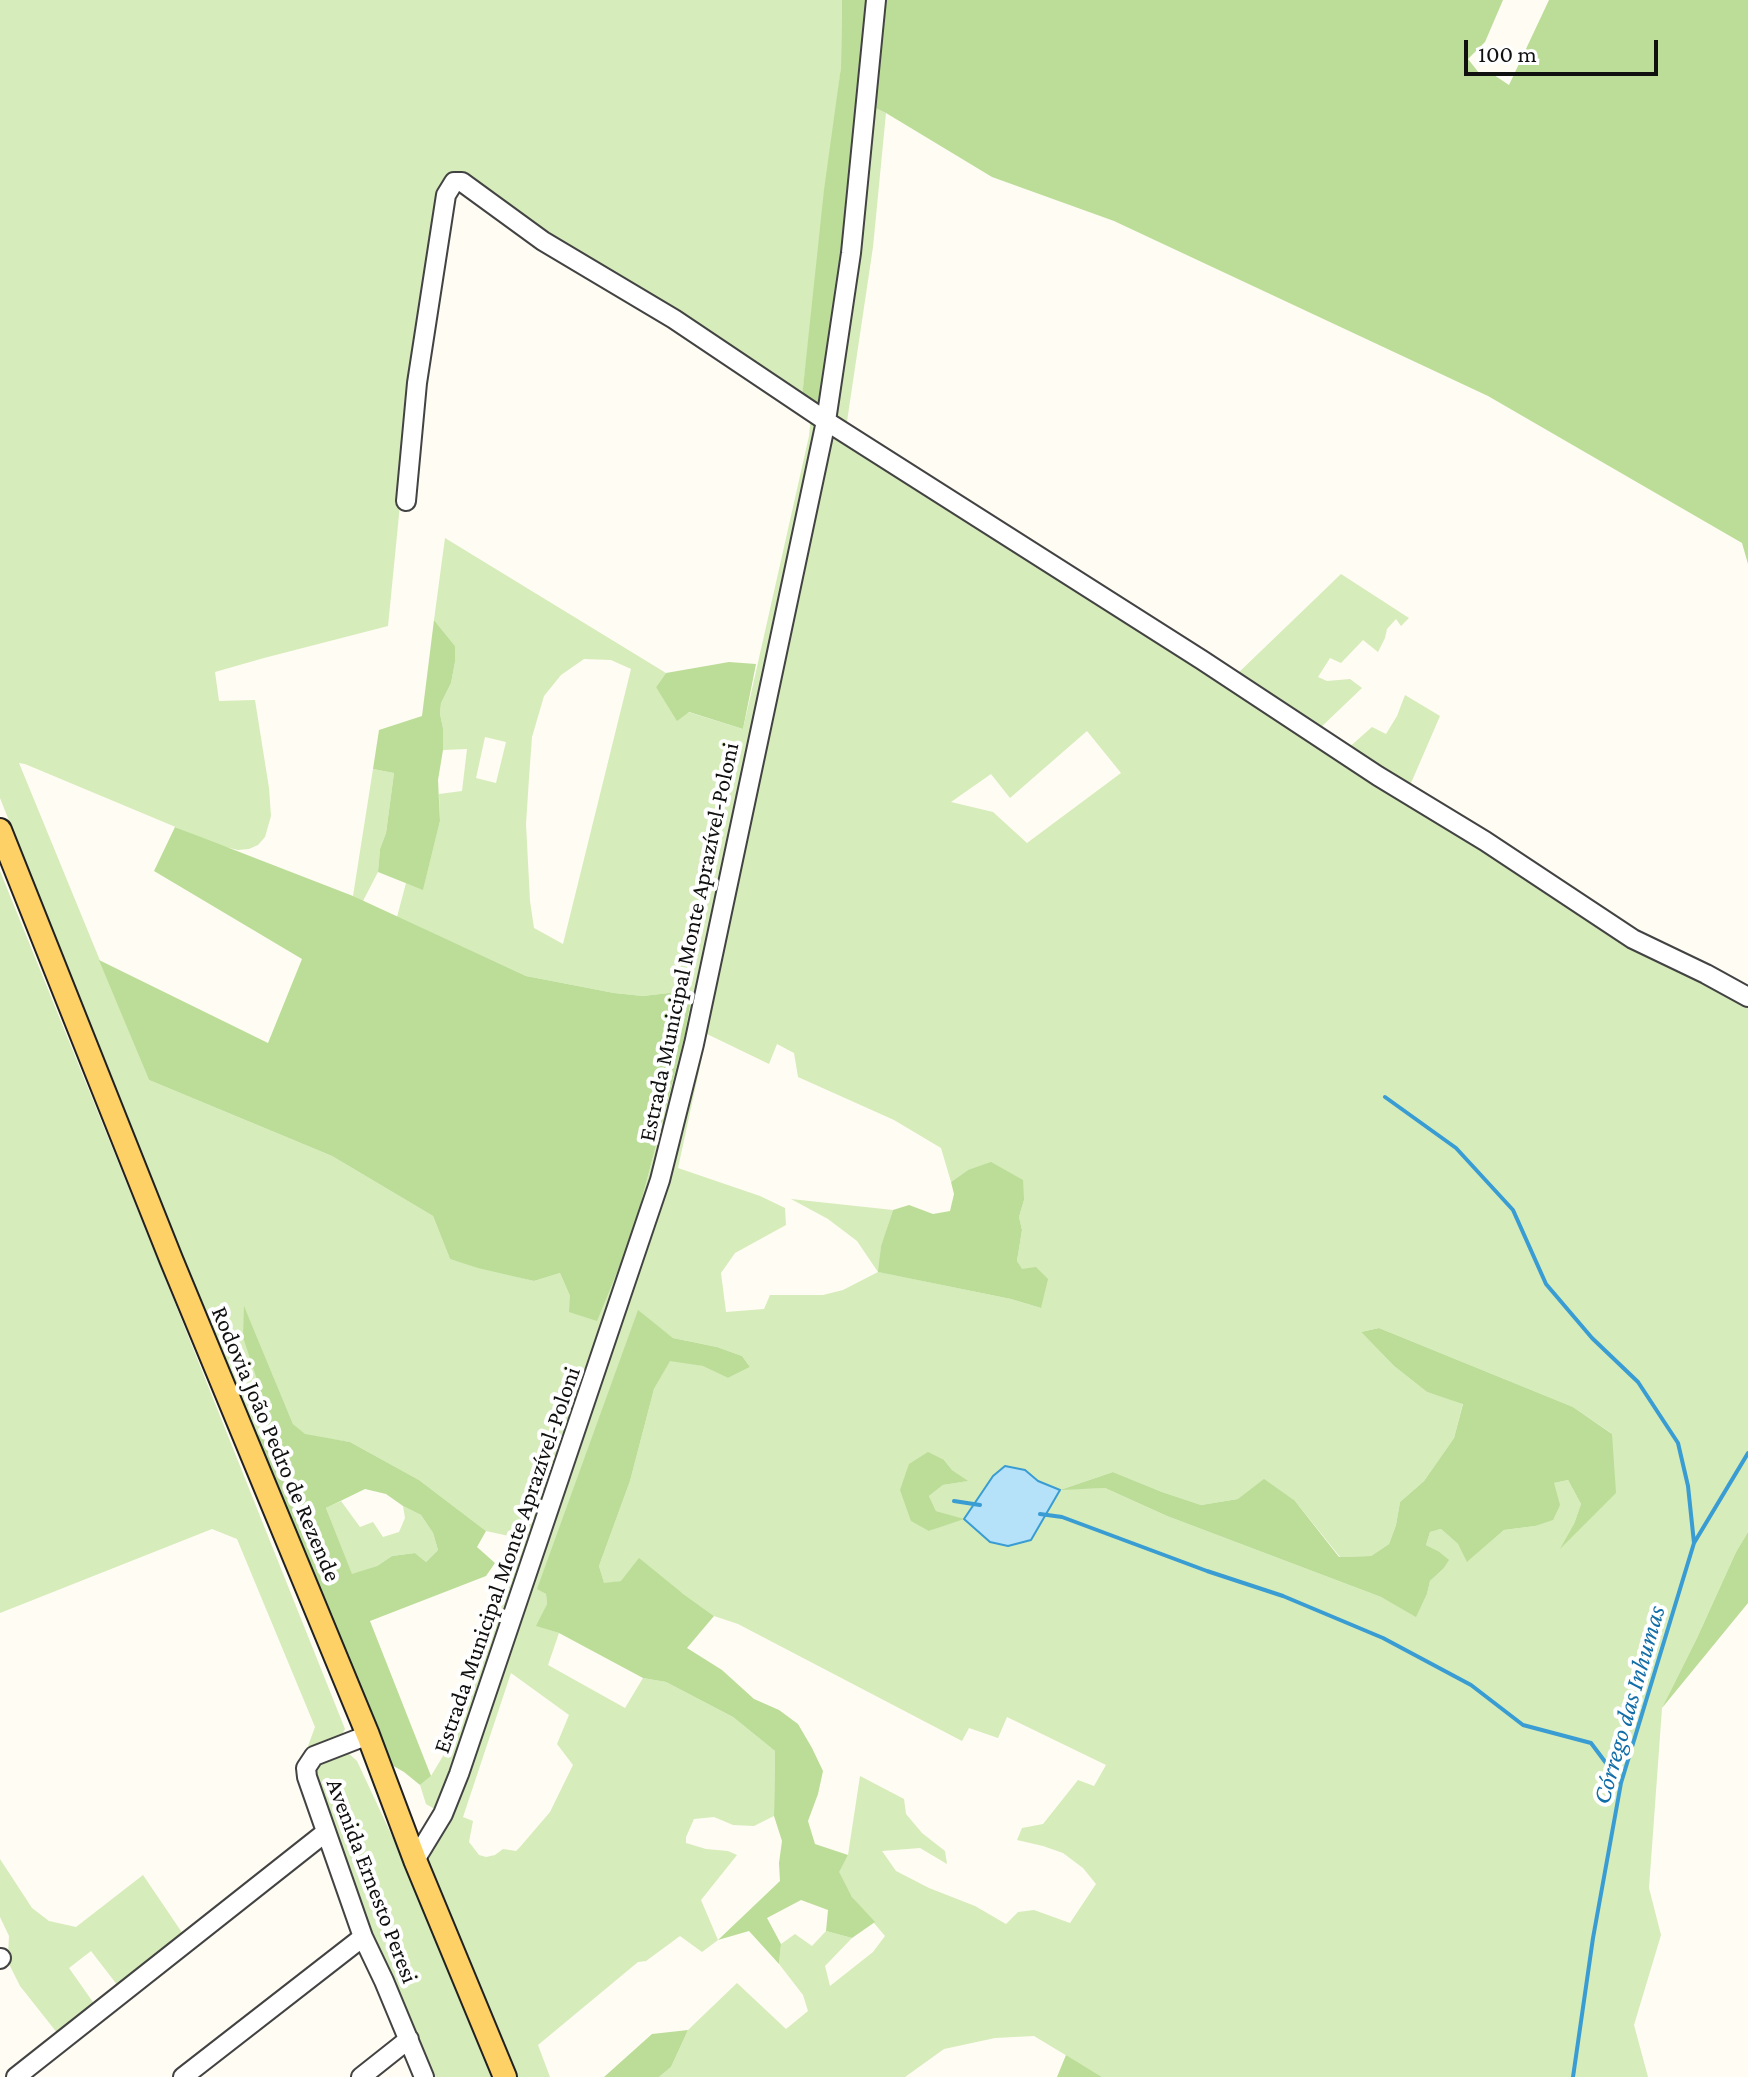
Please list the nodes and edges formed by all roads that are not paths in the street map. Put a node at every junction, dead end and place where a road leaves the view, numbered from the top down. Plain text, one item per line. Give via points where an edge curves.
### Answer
1 (876, 0) edge
2 (826, 421) junction
3 (406, 501) dead end
4 (0, 830) edge
5 (1748, 997) edge
6 (368, 1735) junction
7 (326, 1832) junction
8 (415, 1860) junction
9 (363, 1937) junction
10 (409, 2039) junction
11 (16, 2077) edge
12 (183, 2077) edge
13 (361, 2077) edge
14 (424, 2077) edge
15 (505, 2077) edge

1 - 2 street, Estrada Municipal Monte Aprazível-Poloni via 851,253
2 - 3 street via 457,181 446,195 417,383
2 - 5 street via 1633,939
2 - 8 street, Estrada Municipal Monte Aprazível-Poloni via 694,1044 660,1180 459,1774
4 - 6 main road, Rodovia João Pedro de Rezende
6 - 7 street, Avenida Ernesto Peresi via 314,1756 306,1768
6 - 8 main road, Rodovia João Pedro de Rezende
7 - 9 street, Avenida Ernesto Peresi
7 - 11 street
8 - 15 main road, Rodovia João Pedro de Rezende
9 - 10 street, Avenida Ernesto Peresi
9 - 12 street
10 - 13 street
10 - 14 street, Avenida Ernesto Peresi

